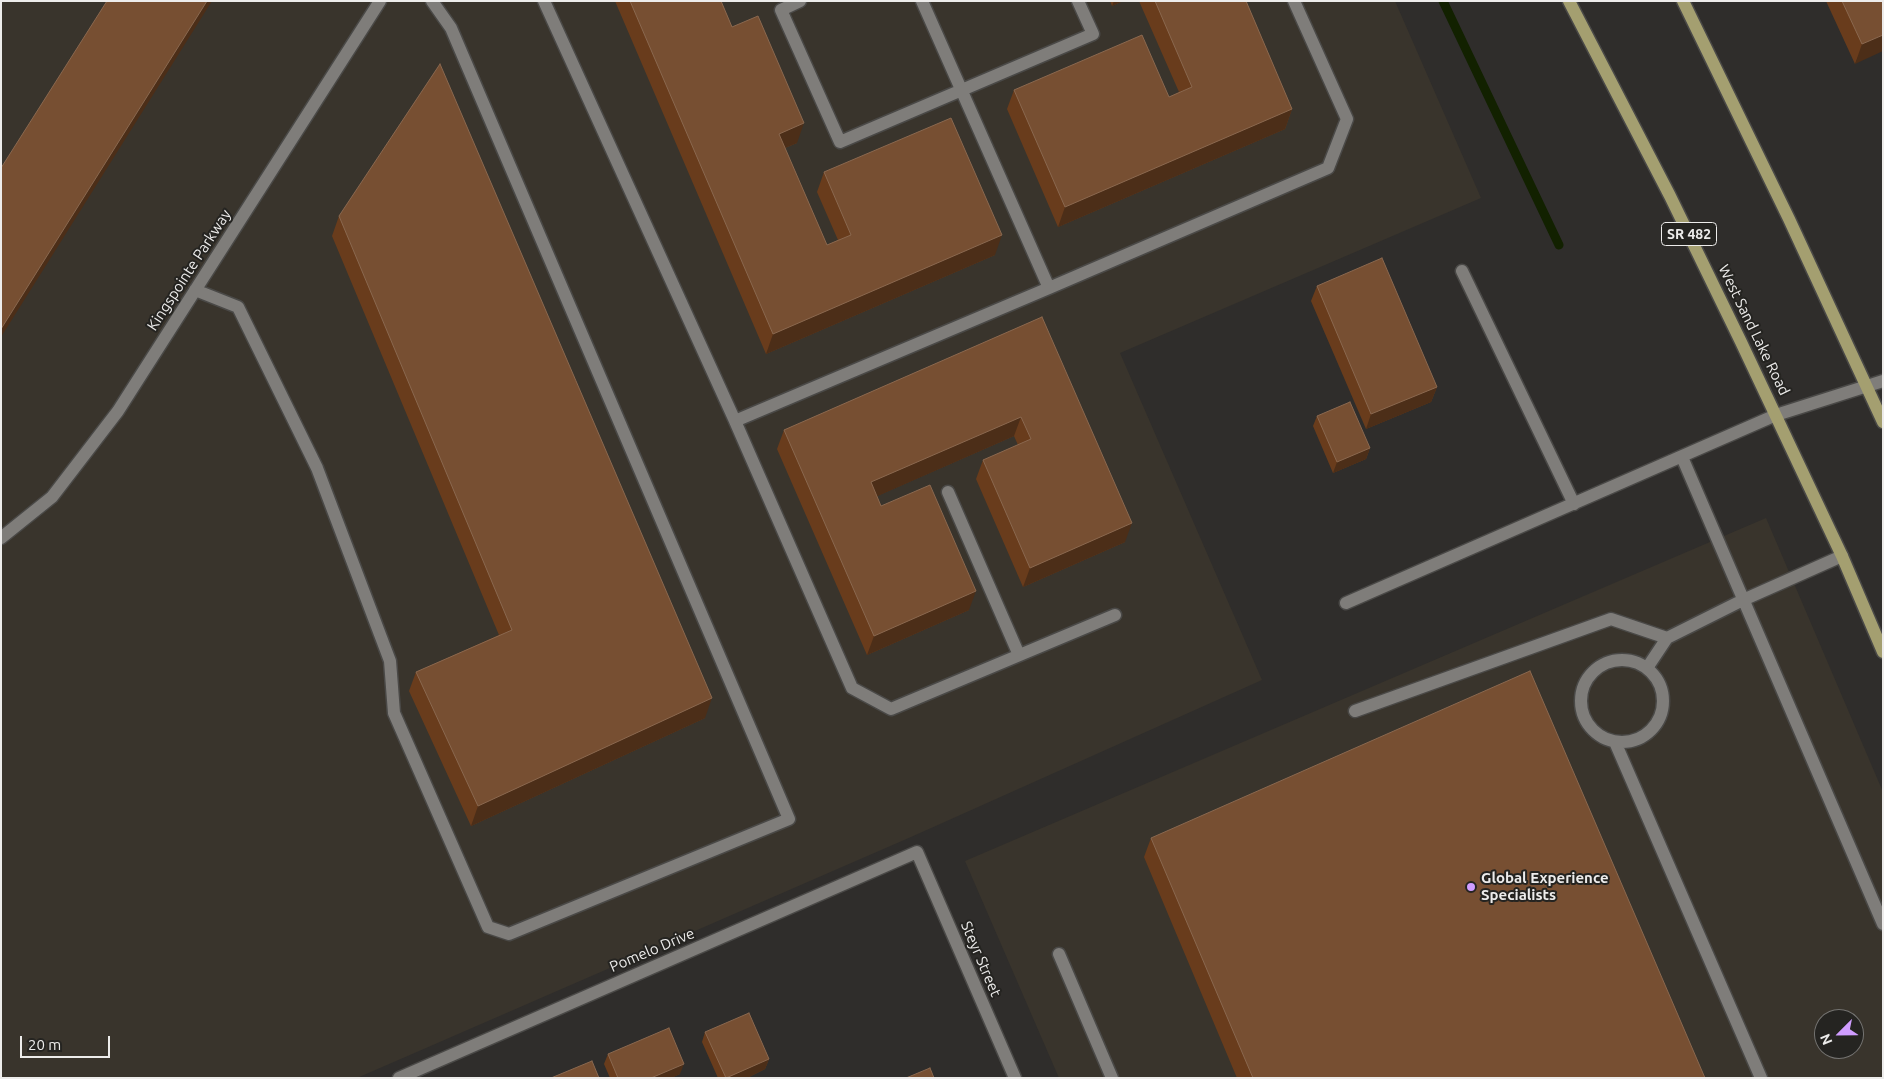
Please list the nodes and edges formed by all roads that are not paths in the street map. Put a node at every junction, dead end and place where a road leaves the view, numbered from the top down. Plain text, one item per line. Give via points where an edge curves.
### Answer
1 (380, 1) edge
2 (432, 1) edge
3 (544, 1) edge
4 (800, 1) edge
5 (922, 1) edge
6 (1078, 1) edge
7 (1294, 1) edge
8 (1569, 1) edge
9 (1683, 1) edge
10 (962, 92) junction
11 (1462, 271) dead end
12 (1049, 288) junction
13 (195, 290) junction
14 (1883, 381) edge
15 (1867, 387) junction
16 (1776, 415) junction
17 (735, 421) junction
18 (1883, 422) edge
19 (1682, 457) junction
20 (948, 492) dead end
21 (1574, 504) junction
22 (1, 538) edge
23 (1842, 556) junction
24 (1744, 600) junction
25 (1346, 603) dead end
26 (1115, 615) dead end
27 (1667, 638) junction
28 (1883, 652) edge
29 (1019, 655) junction
30 (1647, 668) junction
31 (1355, 711) dead end
32 (1615, 742) junction
33 (917, 852) joint
34 (1883, 924) edge
35 (1059, 954) dead end
36 (399, 1078) edge
37 (1015, 1078) edge
38 (1112, 1078) edge
39 (1760, 1078) edge

1 - 13 street, Kingspointe Parkway
2 - 13 street via 451,28 789,819 509,934 488,927 394,713 390,661 317,468 238,307
3 - 17 street
4 - 10 street via 781,10 840,142
5 - 10 street
6 - 10 street via 1093,34
7 - 12 street via 1346,119 1328,168
8 - 16 main road, West Sand Lake Road / SR 482 via 1674,204
9 - 15 main road
10 - 12 street
11 - 21 street
12 - 17 street
13 - 22 street, Kingspointe Parkway via 118,411 52,497
14 - 15 street
15 - 16 street
15 - 18 main road
16 - 19 street
16 - 23 main road, West Sand Lake Road / SR 482
17 - 29 street via 852,688 891,709
19 - 21 street
19 - 24 street
20 - 29 street
21 - 25 street
23 - 24 street
23 - 28 main road, West Sand Lake Road / SR 482
24 - 27 street
24 - 34 street
26 - 29 street
27 - 30 street
27 - 31 street via 1611,619
30 - 32 street via 1658,680 1663,693 1663,708 1658,721 1638,740
30 - 32 street via 1622,659 1596,668 1587,678 1582,690 1582,710 1590,728
32 - 39 street
33 - 36 street, Pomelo Drive
33 - 37 street, Steyr Street
35 - 38 street

